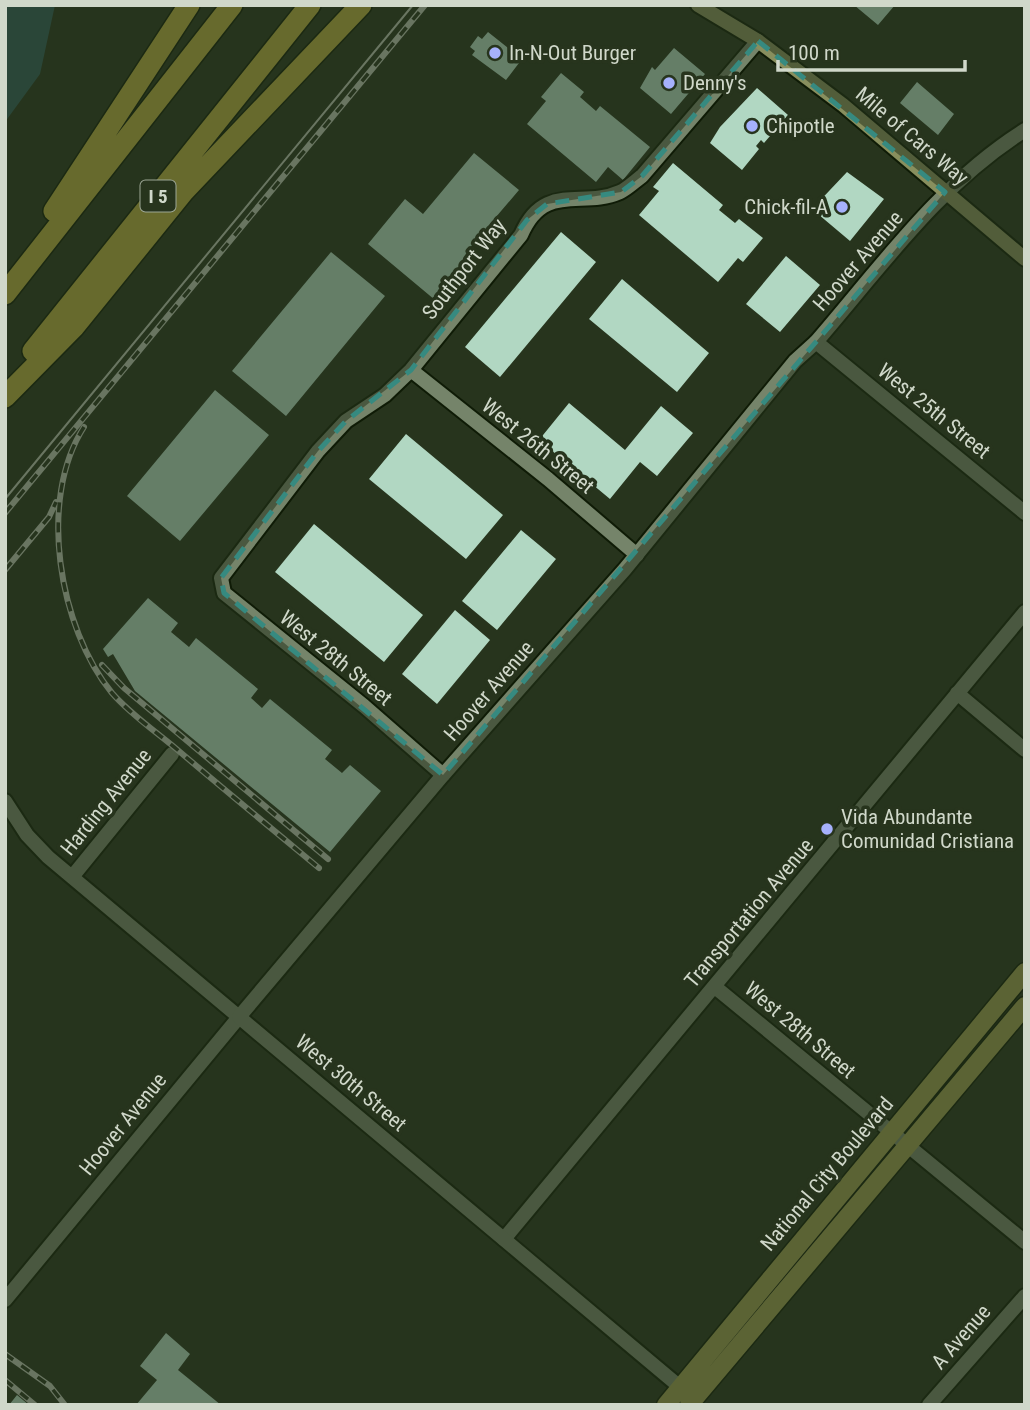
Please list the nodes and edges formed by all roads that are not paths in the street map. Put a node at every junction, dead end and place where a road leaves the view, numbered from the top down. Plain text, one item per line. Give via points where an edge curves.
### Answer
1 (189, 5) edge
2 (232, 5) edge
3 (310, 5) edge
4 (360, 5) edge
5 (698, 5) edge
6 (758, 41) junction
7 (1025, 130) edge
8 (945, 192) junction
9 (1025, 259) edge
10 (5, 292) edge
11 (816, 342) junction
12 (411, 370) junction
13 (5, 386) edge
14 (5, 397) edge
15 (1025, 513) edge
16 (637, 555) junction
17 (228, 566) joint
18 (1025, 612) edge
19 (957, 694) junction
20 (1025, 750) edge
21 (173, 754) dead end
22 (443, 775) junction
23 (5, 801) edge
24 (72, 877) junction
25 (1025, 972) edge
26 (715, 987) junction
27 (1025, 1006) edge
28 (239, 1017) junction
29 (891, 1133) junction
30 (907, 1146) junction
31 (505, 1240) junction
32 (1025, 1242) edge
33 (1025, 1296) edge
34 (5, 1300) edge
35 (691, 1399) edge
36 (666, 1405) edge
37 (929, 1405) edge

1 - 10 highway
2 - 10 highway
3 - 13 highway, I 5
4 - 14 highway via 184,191 74,327
5 - 6 main road, Mile of Cars Way
6 - 8 main road, Mile of Cars Way via 843,105
6 - 12 street, Southport Way via 642,176 621,192 547,204 527,220 521,235
7 - 8 street, Hoover Avenue via 991,151
8 - 9 main road, Mile of Cars Way
8 - 11 street, Hoover Avenue
11 - 15 street, West 25th Street
11 - 16 street, Hoover Avenue via 795,360
12 - 16 street, West 26th Street
12 - 17 street, Southport Way via 385,395 346,421
16 - 22 street, Hoover Avenue
17 - 22 street, West 28th Street via 220,578 224,593
18 - 19 street, Transportation Avenue
19 - 20 street
19 - 26 street, Transportation Avenue
21 - 24 street, Harding Avenue
22 - 28 street, Hoover Avenue
23 - 24 street, West 30th Street via 27,835
24 - 28 street, West 30th Street
25 - 29 main road, National City Boulevard
26 - 29 street, West 28th Street
26 - 31 street, Transportation Avenue
27 - 30 main road, National City Boulevard
28 - 31 street, West 30th Street
28 - 34 street, Hoover Avenue
29 - 30 street, West 28th Street
29 - 35 main road, National City Boulevard
30 - 32 street, West 28th Street
30 - 35 main road, National City Boulevard
31 - 35 street, West 30th Street
33 - 37 street, A Avenue
35 - 36 main road, National City Boulevard

